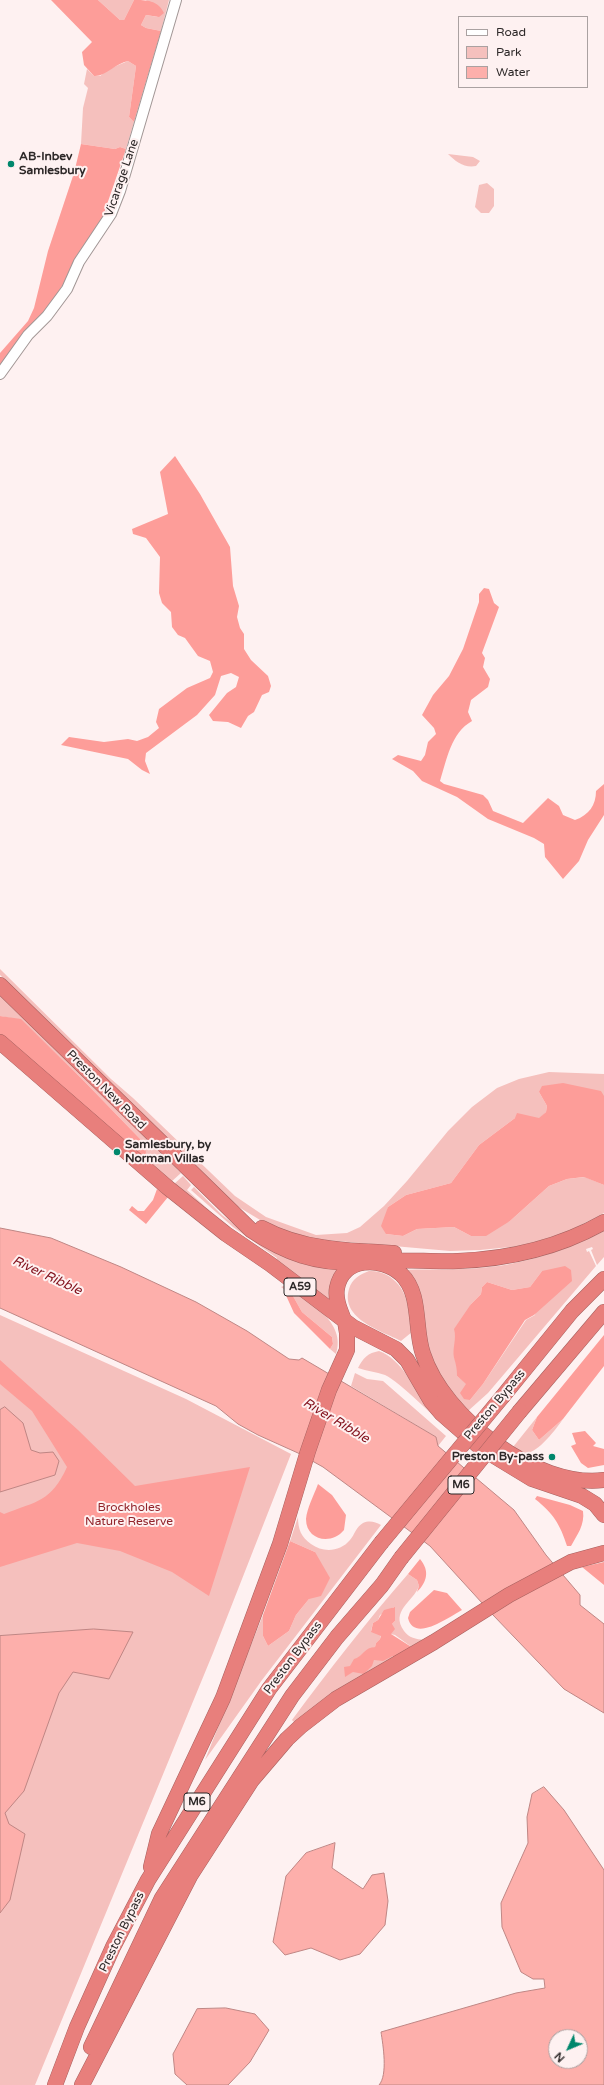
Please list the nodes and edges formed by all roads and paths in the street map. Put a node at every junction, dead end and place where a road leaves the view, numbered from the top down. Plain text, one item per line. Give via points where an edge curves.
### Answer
1 (176, 0) edge
2 (0, 374) edge
3 (0, 985) edge
4 (0, 1042) edge
5 (228, 1210) junction
6 (604, 1222) edge
7 (458, 1261) junction
8 (362, 1262) junction
9 (604, 1279) edge
10 (604, 1312) edge
11 (345, 1321) junction
12 (604, 1480) edge
13 (604, 1515) edge
14 (597, 1554) edge
15 (148, 1880) junction
16 (55, 2085) edge
17 (76, 2085) edge
18 (82, 2085) edge

1 - 2 street, Vicarage Lane via 111,214 79,262 60,300 28,335
3 - 5 highway, Preston New Road / A59
4 - 11 highway, A59 via 167,1187 222,1231
5 - 7 highway via 270,1233 301,1244 322,1248 416,1254
5 - 8 highway, Preston New Road / A59 via 251,1230 292,1254 319,1261
6 - 7 highway via 562,1242 531,1251
7 - 8 highway
8 - 11 highway via 344,1275 337,1288 338,1301
8 - 12 highway via 381,1264 395,1270 407,1281 414,1297 419,1342 428,1368 450,1402 480,1432 508,1451 551,1473 572,1480
9 - 15 highway, Preston Bypass / M6, bridge via 572,1311 381,1543 269,1689
10 - 17 highway, Preston Bypass / M6, bridge via 520,1411 292,1696 162,1898 85,2060
11 - 13 highway via 396,1349 441,1413 481,1448 532,1479 582,1496 595,1504
11 - 15 highway via 347,1345 344,1359 329,1390 280,1544 223,1698 160,1834
14 - 18 highway via 571,1562 533,1582 320,1710 273,1754 252,1780 190,1876
15 - 16 highway, Preston Bypass / M6 via 76,2027

